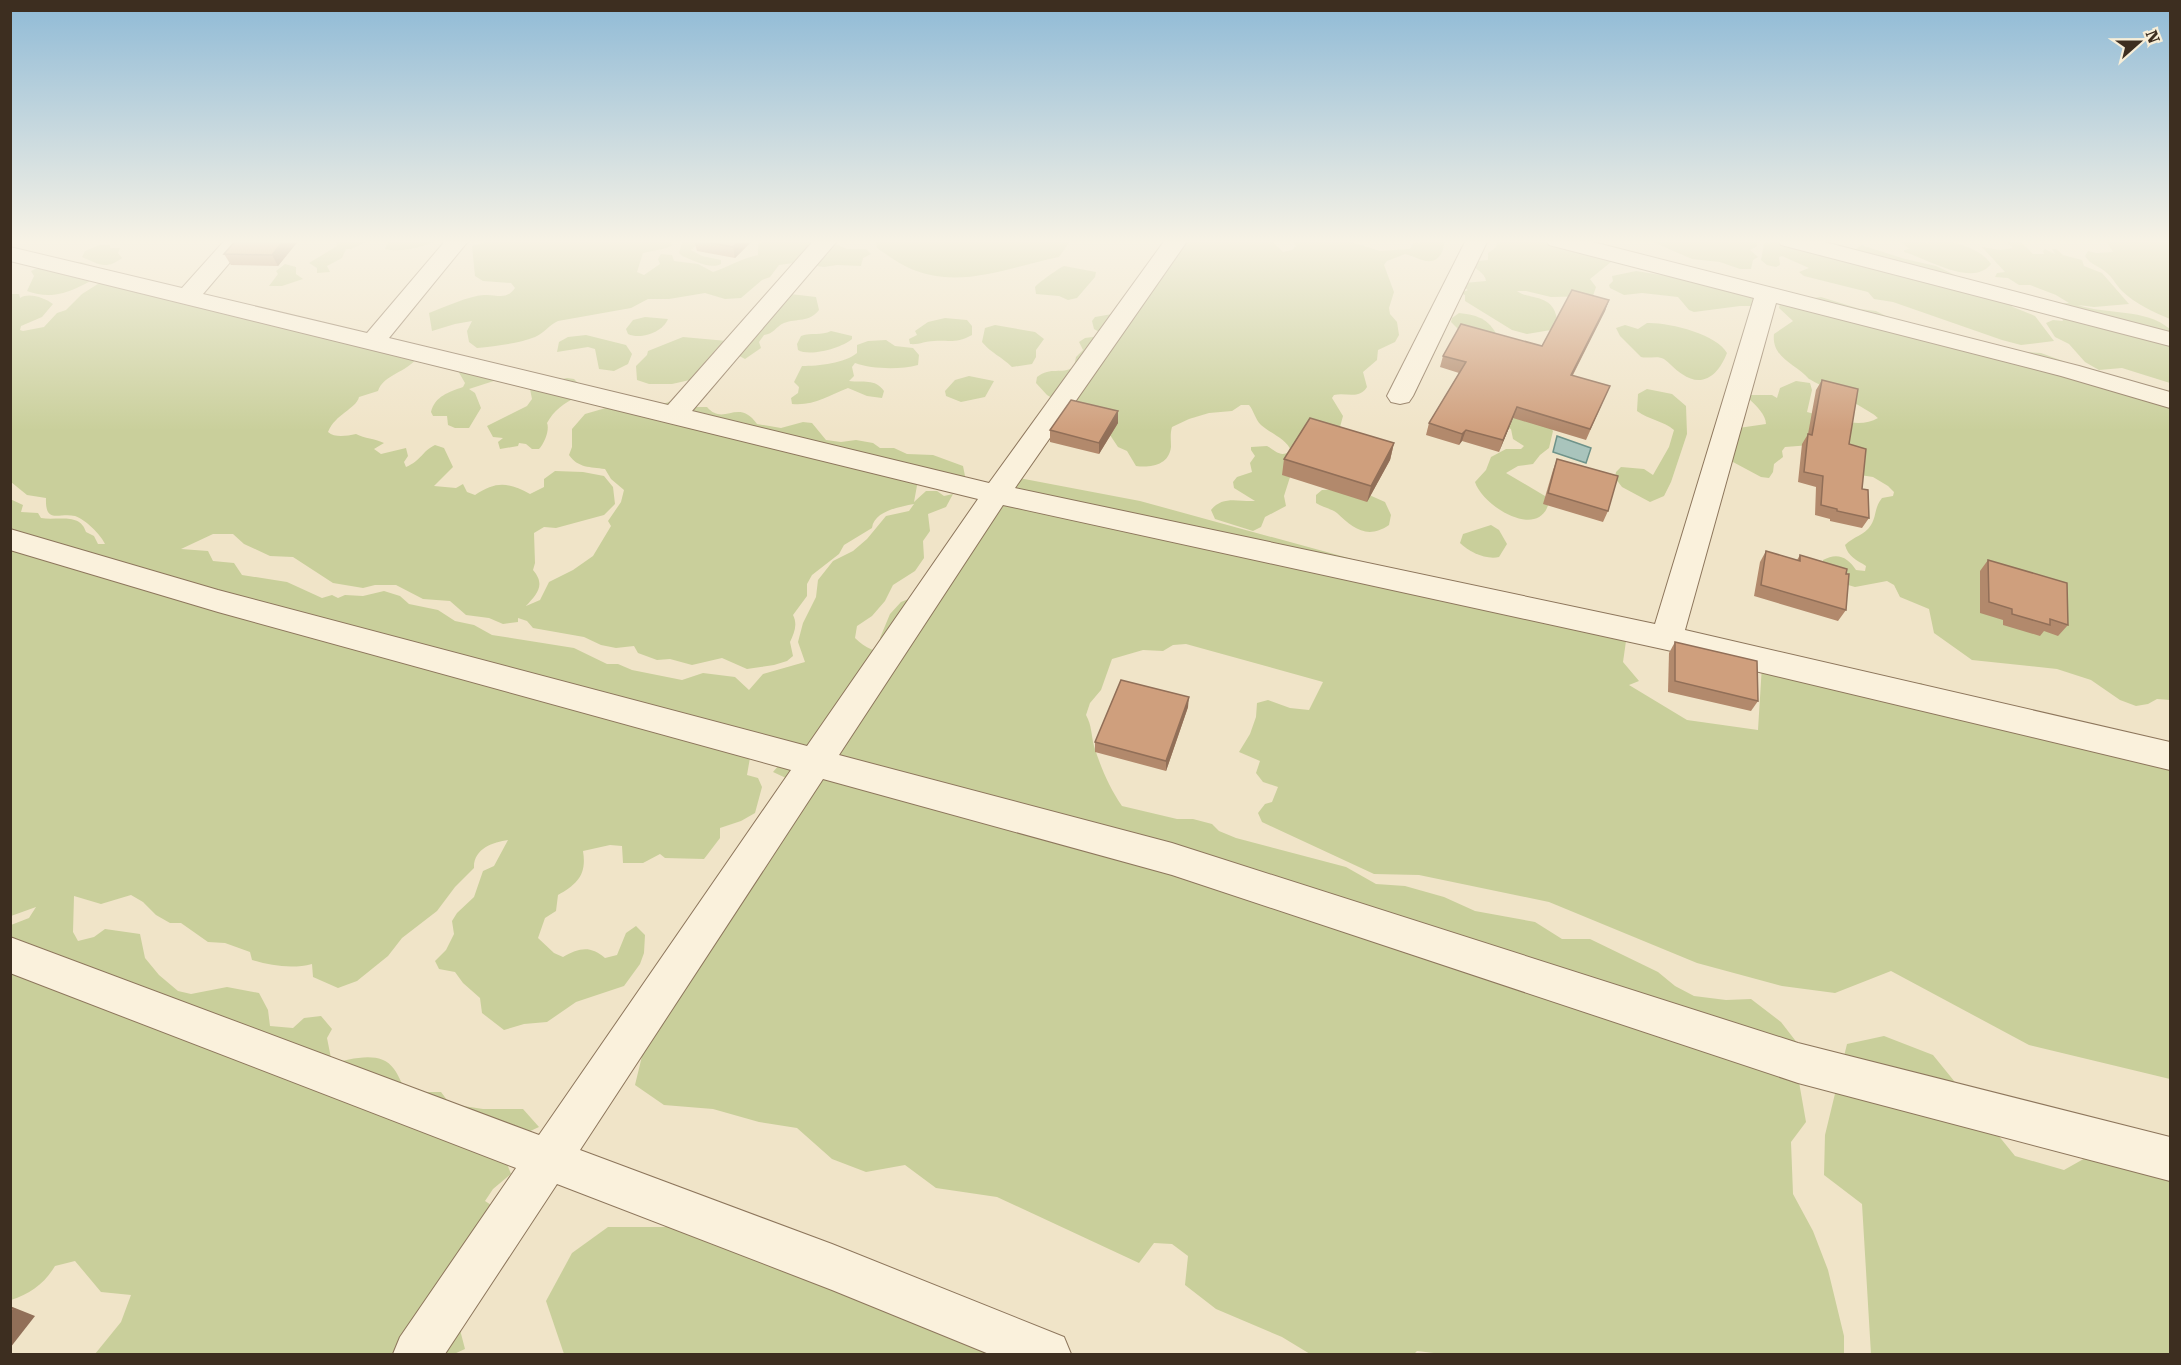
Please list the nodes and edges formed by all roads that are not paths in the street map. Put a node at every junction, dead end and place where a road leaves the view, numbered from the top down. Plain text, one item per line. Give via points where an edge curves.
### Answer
1 (215, 304) edge
2 (405, 304) edge
3 (772, 304) edge
4 (1132, 304) edge
5 (1446, 304) edge
6 (1764, 304) edge
7 (1805, 304) edge
8 (2034, 304) edge
9 (2170, 339) edge
10 (373, 342) junction
11 (1400, 396) dead end
12 (2170, 400) edge
13 (673, 416) junction
14 (996, 494) junction
15 (10, 539) edge
16 (1667, 638) junction
17 (2170, 756) edge
18 (815, 763) junction
19 (10, 955) edge
20 (548, 1159) junction
21 (2170, 1159) edge
22 (417, 1354) edge
23 (1047, 1354) edge

1 - 10 street
2 - 10 street
3 - 13 street
4 - 14 street
5 - 11 street
6 - 16 street
7 - 12 street
8 - 9 street
10 - 13 street
13 - 14 street
14 - 16 street
14 - 18 street
15 - 18 street via 218,601
16 - 17 street
18 - 20 street
18 - 21 street via 1172,859 1798,1063
19 - 20 street
20 - 22 street
20 - 23 street

